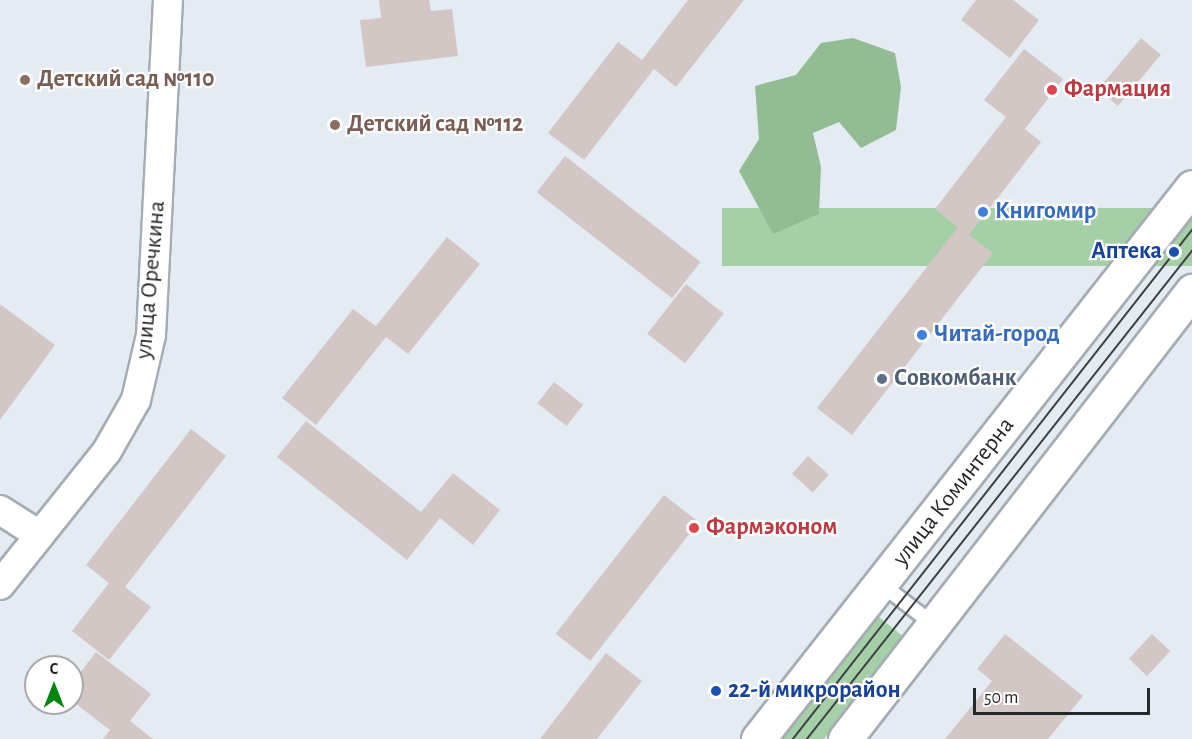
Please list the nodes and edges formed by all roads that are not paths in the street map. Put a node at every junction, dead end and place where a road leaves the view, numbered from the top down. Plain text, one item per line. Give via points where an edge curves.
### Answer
1 (168, 0) edge
2 (1192, 187) edge
3 (1192, 291) edge
4 (0, 510) edge
5 (38, 534) junction
6 (881, 584) junction
7 (0, 585) edge
8 (933, 624) junction
9 (758, 739) edge
10 (845, 739) edge

1 - 5 street, улица Оречкина via 151,335 136,400 107,451
2 - 6 street, улица Коминтерна
3 - 8 street
4 - 5 street
5 - 7 street, улица Оречкина
6 - 8 lane
6 - 9 street, улица Коминтерна
8 - 10 street

